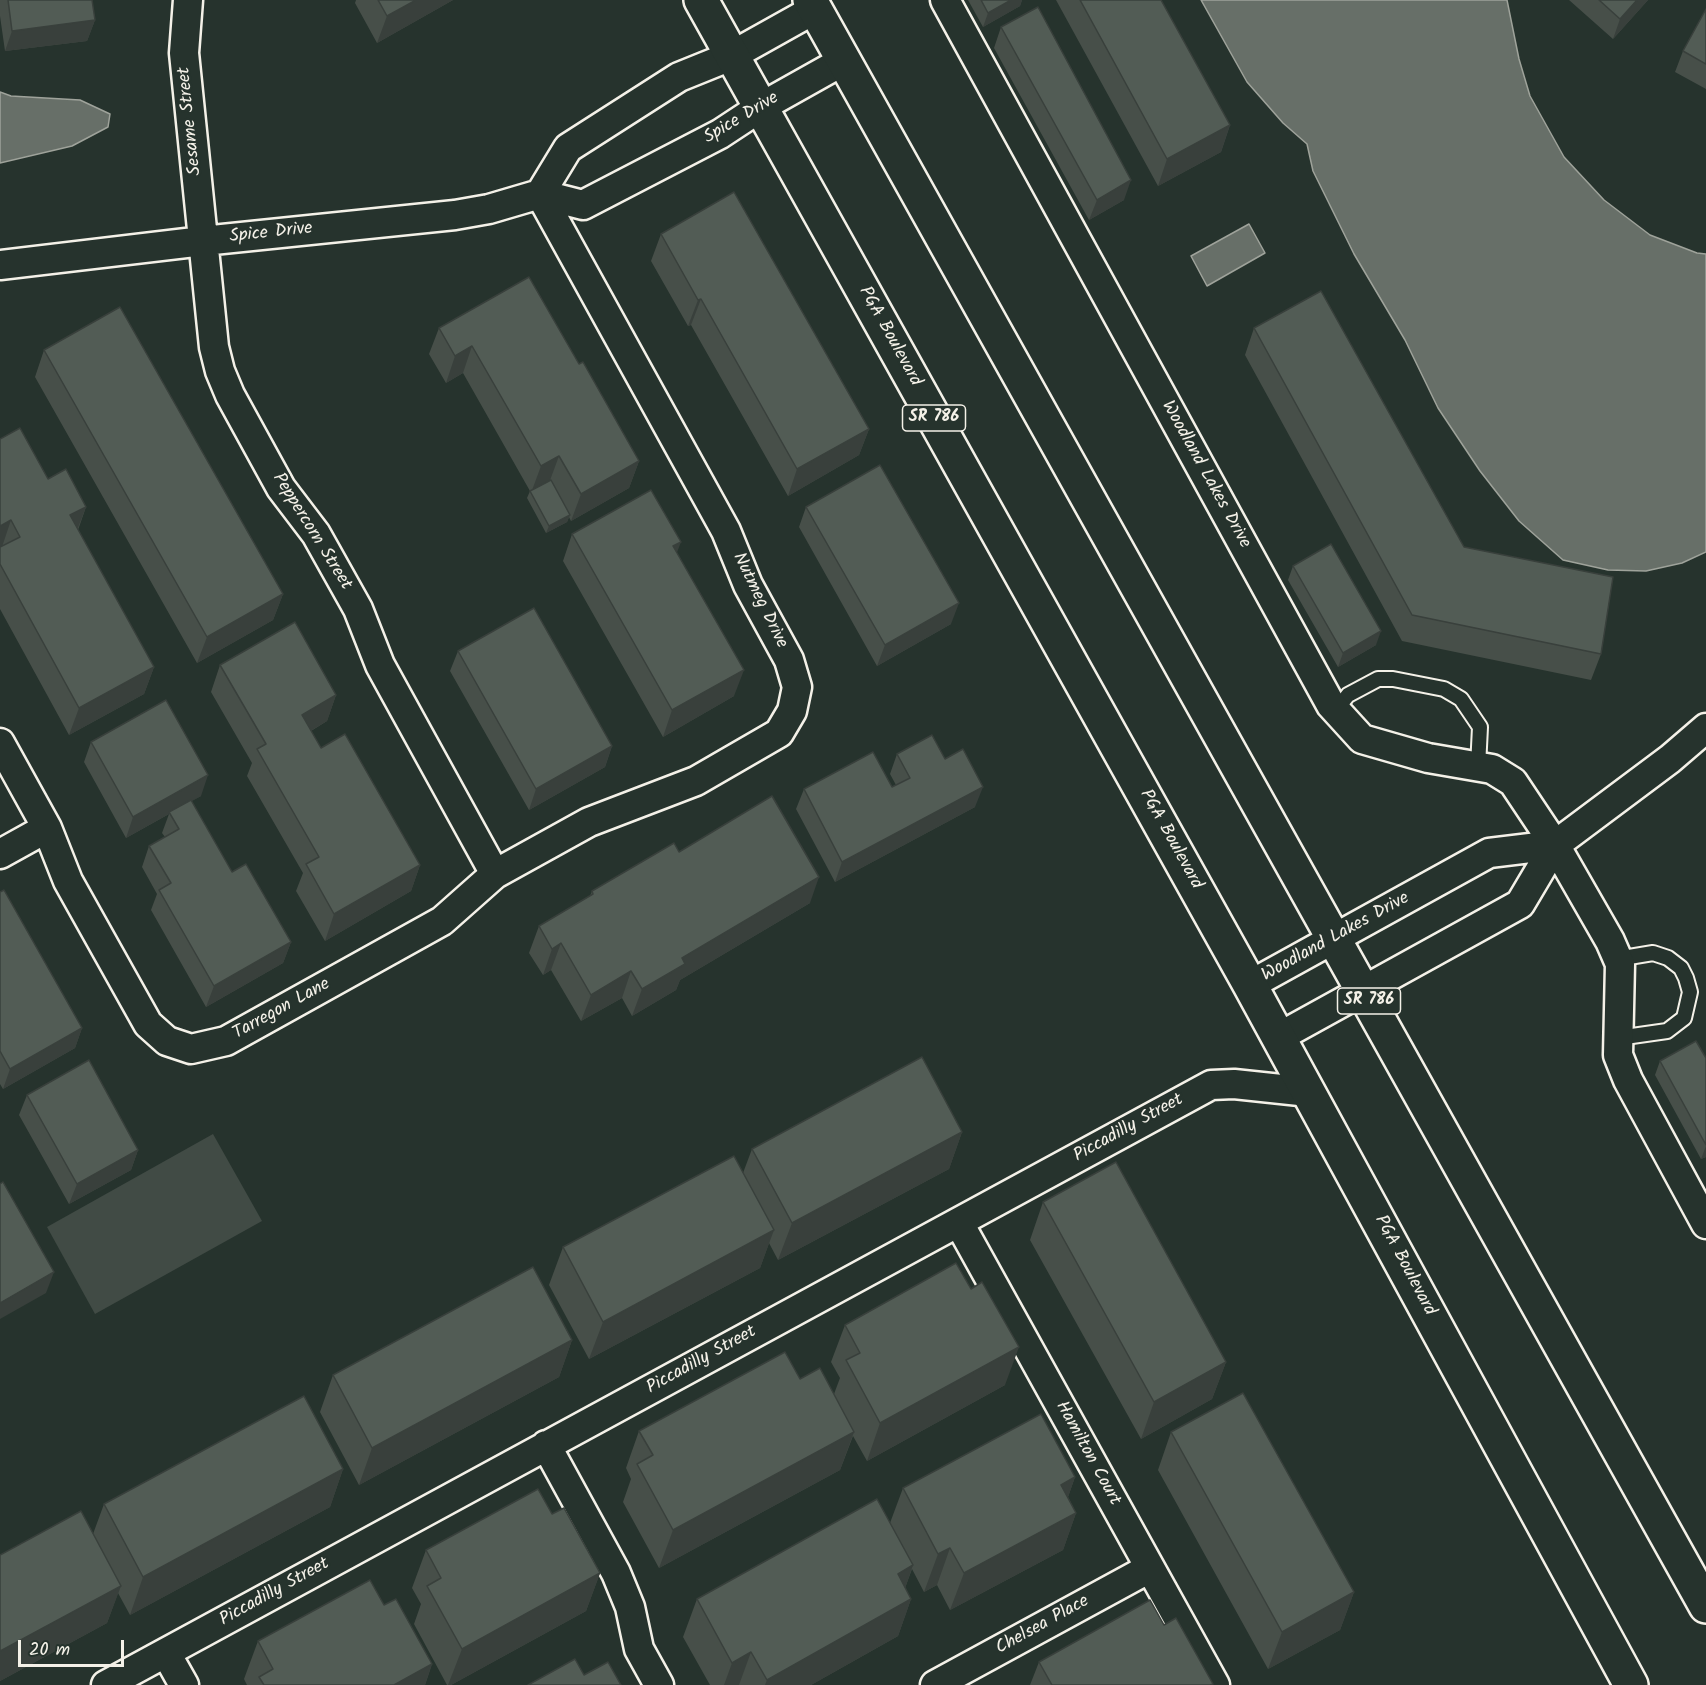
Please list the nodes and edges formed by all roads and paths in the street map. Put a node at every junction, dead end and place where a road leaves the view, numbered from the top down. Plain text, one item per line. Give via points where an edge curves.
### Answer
1 (188, 0) edge
2 (701, 0) edge
3 (945, 0) edge
4 (812, 4) edge
5 (731, 56) junction
6 (843, 61) junction
7 (761, 106) junction
8 (540, 194) junction
9 (203, 241) junction
10 (0, 265) edge
11 (1336, 710) junction
12 (1706, 728) edge
13 (0, 742) edge
14 (1478, 766) junction
15 (47, 828) junction
16 (1555, 844) junction
17 (0, 854) edge
18 (495, 874) junction
19 (1334, 939) junction
20 (1617, 959) junction
21 (1250, 985) junction
22 (1363, 991) junction
23 (1279, 1037) junction
24 (1618, 1038) junction
25 (1309, 1092) junction
26 (959, 1222) junction
27 (1706, 1224) edge
28 (546, 1445) junction
29 (1150, 1568) junction
30 (1706, 1606) edge
31 (166, 1653) junction
32 (106, 1685) edge
33 (184, 1685) edge
34 (659, 1685) edge
35 (935, 1685) edge
36 (1215, 1685) edge
37 (1631, 1685) edge

1 - 9 street, Sesame Street via 184,52
2 - 5 main road, PGA Boulevard / SR 786
3 - 11 street, Woodland Lakes Drive
4 - 5 street
4 - 6 main road, SR 786
5 - 7 main road, PGA Boulevard / SR 786
5 - 8 street via 679,77 568,148
6 - 7 street, Spice Drive
6 - 19 main road, SR 786
7 - 8 street, Spice Drive via 720,134 583,205
7 - 21 main road, PGA Boulevard / SR 786
8 - 9 street, Spice Drive via 455,215
8 - 18 street, Nutmeg Drive via 726,531 748,585 789,660 796,687 792,711 779,732 696,781 589,822
9 - 10 street, Spice Drive
9 - 18 street, Peppercorn Street via 214,347 230,395 281,488 316,534 358,609 380,665
11 - 14 street, Woodland Lakes Drive via 1362,739 1428,758
11 - 14 lane via 1348,695 1378,679 1444,689 1461,699 1480,727
12 - 16 street, Woodland Lakes Drive
13 - 15 street, Tarregon Lane
14 - 16 street, Woodland Lakes Drive via 1492,769 1513,782
15 - 17 street
15 - 18 street, Tarregon Lane via 68,881 148,1024 167,1041 191,1049 226,1041 442,921
16 - 19 street, Woodland Lakes Drive via 1489,853
16 - 20 street, Woodland Lakes Drive
16 - 22 street, Woodland Lakes Drive via 1520,904
19 - 21 street, Woodland Lakes Drive
19 - 22 main road, SR 786
20 - 24 street, Woodland Lakes Drive
20 - 24 lane via 1653,953 1668,958 1681,968 1690,992 1684,1018 1667,1031
21 - 23 main road, PGA Boulevard / SR 786
22 - 23 street, Woodland Lakes Drive
22 - 30 main road, SR 786
23 - 25 main road, PGA Boulevard / SR 786
24 - 27 street, Woodland Lakes Drive via 1618,1055 1628,1080
25 - 26 street, Piccadilly Street via 1211,1085
25 - 37 main road, PGA Boulevard / SR 786
26 - 28 street, Piccadilly Street
26 - 29 street, Hamilton Court
28 - 31 street, Piccadilly Street
28 - 34 street via 616,1573 630,1607 639,1649
29 - 35 street, Chelsea Place
29 - 36 street, Hamilton Court
31 - 32 street, Piccadilly Street
31 - 33 street

